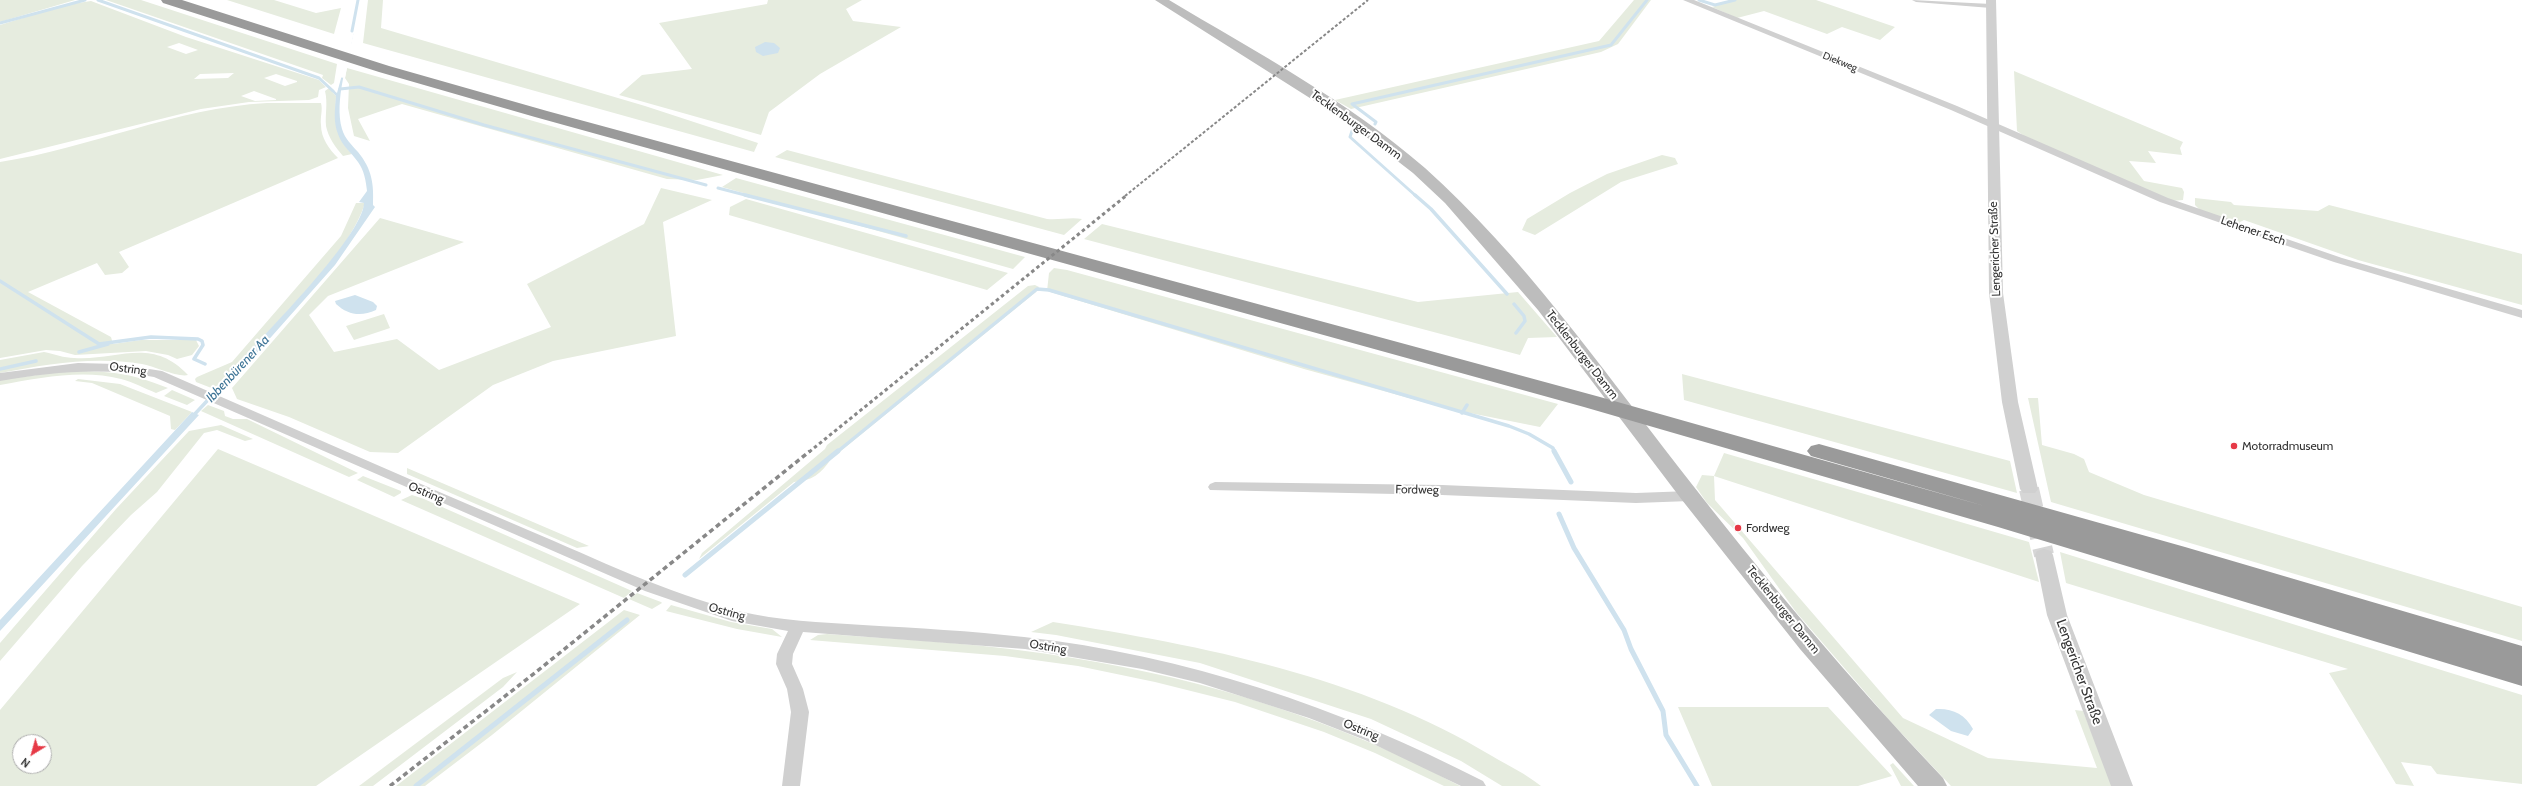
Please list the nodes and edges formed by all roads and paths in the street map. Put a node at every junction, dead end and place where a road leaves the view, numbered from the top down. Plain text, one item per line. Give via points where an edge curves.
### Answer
1 (168, 0) edge
2 (198, 0) edge
3 (1161, 0) edge
4 (1687, 0) edge
5 (1916, 0) edge
6 (1991, 3) edge
7 (1992, 125) junction
8 (1040, 244) junction
9 (2522, 314) edge
10 (0, 377) edge
11 (1661, 414) junction
12 (1216, 487) dead end
13 (2029, 489) tunnel mouth
14 (1690, 496) junction
15 (2044, 555) tunnel mouth
16 (798, 626) junction
17 (2522, 656) edge
18 (2522, 675) edge
19 (792, 786) edge
20 (1477, 786) edge
21 (1934, 786) edge
22 (2122, 786) edge

1 - 8 highway via 384,69
2 - 8 highway via 339,45
3 - 14 main road, Tecklenburger Damm via 1336,109 1384,143 1449,200 1534,294
4 - 7 street, Diekweg
5 - 6 street, Lengericher Straße
6 - 7 street, Lengericher Straße
7 - 9 street, Lehener Esch via 2164,200 2368,270
7 - 13 street, Lengericher Straße via 1996,293 2000,337 2011,410
8 - 11 highway
10 - 16 street, Ostring via 46,368 103,365 157,374 644,585 735,616
11 - 17 highway via 1990,499
11 - 18 highway via 2073,541
12 - 14 street, Fordweg via 1442,490 1636,498
14 - 21 main road, Tecklenburger Damm via 1888,738
15 - 22 street, Lengericher Straße via 2057,615
16 - 19 street via 785,654 784,664 795,688 800,712
16 - 20 street, Ostring via 1027,644 1128,661 1233,686 1332,719 1432,762

